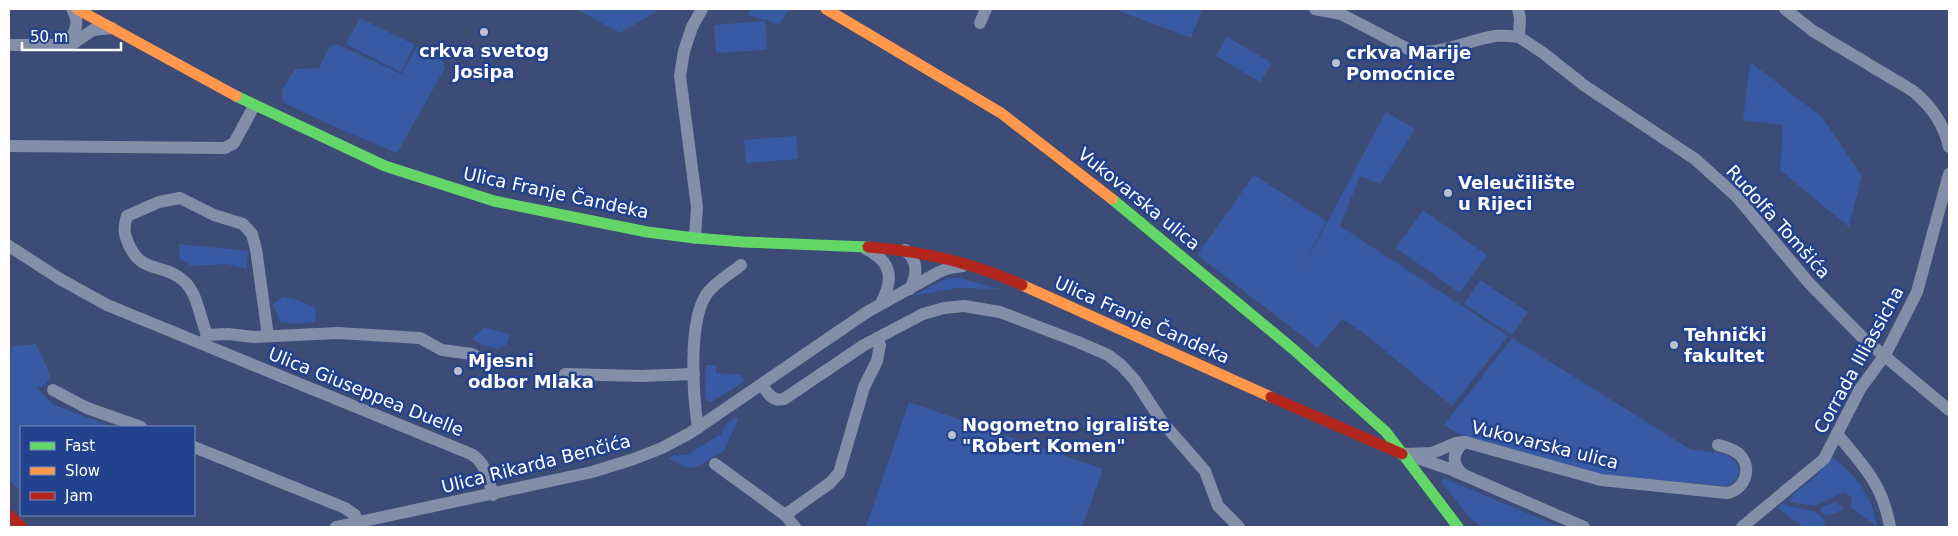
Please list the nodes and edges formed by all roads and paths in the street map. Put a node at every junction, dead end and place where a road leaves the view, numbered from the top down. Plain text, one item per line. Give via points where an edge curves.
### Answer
1 (72, 9) edge
2 (77, 9) edge
3 (702, 9) edge
4 (826, 9) edge
5 (986, 9) edge
6 (1315, 9) edge
7 (1518, 9) edge
8 (1785, 9) edge
9 (1339, 11) edge
10 (980, 23) dead end
11 (112, 28) junction
12 (1519, 37) junction
13 (9, 45) edge
14 (66, 45) junction
15 (254, 106) junction
16 (9, 146) edge
17 (1949, 147) edge
18 (1949, 174) edge
19 (695, 238) junction
20 (9, 246) edge
21 (859, 246) junction
22 (905, 250) junction
23 (741, 265) dead end
24 (970, 265) junction
25 (910, 289) junction
26 (880, 303) junction
27 (268, 336) junction
28 (877, 338) junction
29 (205, 340) junction
30 (1885, 355) junction
31 (483, 360) dead end
32 (565, 374) dead end
33 (694, 374) junction
34 (762, 385) junction
35 (53, 390) dead end
36 (1949, 410) edge
37 (138, 426) edge
38 (698, 428) junction
39 (1837, 434) junction
40 (1465, 442) junction
41 (1718, 445) dead end
42 (195, 447) edge
43 (1402, 454) junction
44 (715, 464) dead end
45 (1466, 476) junction
46 (493, 495) junction
47 (9, 515) edge
48 (785, 515) junction
49 (357, 523) junction
50 (22, 527) edge
51 (336, 527) edge
52 (795, 527) edge
53 (1239, 527) edge
54 (1458, 527) edge
55 (1584, 527) edge
56 (1742, 527) edge
57 (1890, 527) edge

1 - 14 street via 76,15 76,28
2 - 11 street, Ulica Franje Čandeka
3 - 19 street via 684,51 680,76 697,207
4 - 43 street, Vukovarska ulica via 994,109 1045,146 1300,354 1386,432
5 - 10 street
6 - 9 street
7 - 12 street
8 - 17 street via 1813,31 1913,90 1935,113
9 - 12 street via 1418,52 1495,36
11 - 14 street via 93,30
11 - 15 street, Ulica Franje Čandeka
12 - 30 street, Rudolfa Tomšića via 1695,159 1736,196 1809,283 1863,338
13 - 14 street
15 - 16 street via 234,143 225,148
15 - 19 street, Ulica Franje Čandeka via 385,166 481,197 648,232
18 - 30 street, Corrada Illiassicha via 1917,292
19 - 21 street, Ulica Franje Čandeka
20 - 29 street, Ulica Giuseppea Duelle via 106,305
21 - 22 street, Ulica Franje Čandeka
21 - 26 street, Ulica Franje Čandeka via 880,256 886,267 888,285
22 - 24 street, Ulica Franje Čandeka
22 - 25 street via 915,263
23 - 33 street via 703,300 695,335
24 - 25 street, Ulica Rikarda Benčića via 949,268
24 - 43 street, Ulica Franje Čandeka via 1014,281
25 - 26 street, Ulica Rikarda Benčića
26 - 34 street, Ulica Rikarda Benčića
27 - 29 street, Ulica Giuseppea Duelle via 228,334
27 - 29 street, Ulica Giuseppea Duelle via 256,249 252,234 243,224 214,215 180,198 159,202 127,216 124,233 135,258 168,271 191,289
27 - 31 street, Ulica Giuseppea Duelle via 338,333 420,338 442,350 472,354
28 - 34 street via 784,399 772,398
28 - 48 street via 880,345 878,361 859,400 839,473
28 - 53 street via 909,320 936,310 979,307 1014,317 1108,355 1130,373 1163,423 1204,472 1218,506
29 - 46 street, Ulica Giuseppea Duelle via 471,454 485,468
30 - 36 street, Rudolfa Tomšića
30 - 39 street, Corrada Illiassicha via 1860,389
32 - 33 street
33 - 38 street
34 - 38 street, Ulica Rikarda Benčića
35 - 37 street via 87,408
38 - 46 street, Ulica Rikarda Benčića via 662,448 614,466
39 - 56 street, Corrada Illiassicha via 1820,463
39 - 57 street via 1878,487
40 - 41 street, Vukovarska ulica via 1601,480 1733,492 1745,478 1745,463 1737,452
40 - 43 street, Vukovarska ulica via 1432,453
40 - 45 street via 1458,448 1454,462
42 - 49 street via 345,508 355,515
43 - 45 street
43 - 54 street, Vukovarska ulica
44 - 48 street
45 - 55 street
46 - 49 street, Ulica Rikarda Benčića
47 - 50 street
48 - 52 street
49 - 51 street, Ulica Rikarda Benčića

